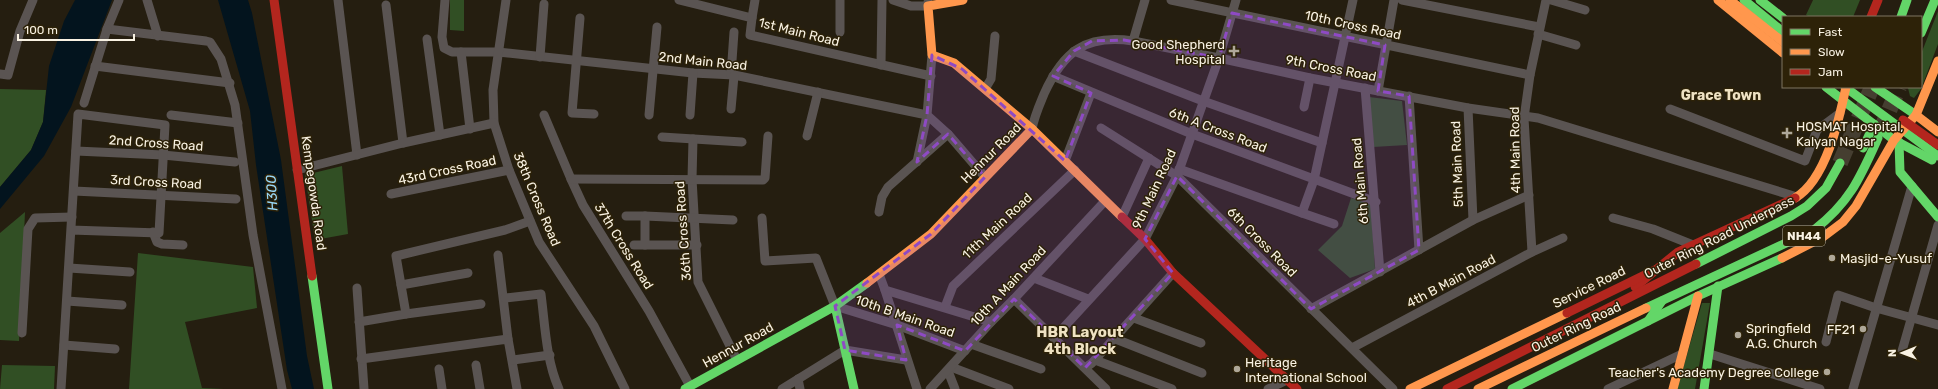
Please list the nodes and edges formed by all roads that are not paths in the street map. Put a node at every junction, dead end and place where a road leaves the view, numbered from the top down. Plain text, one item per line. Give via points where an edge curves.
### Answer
1 (32, 0) edge
2 (119, 0) edge
3 (147, 0) edge
4 (274, 0) edge
5 (338, 0) edge
6 (445, 0) edge
7 (506, 0) edge
8 (679, 0) edge
9 (755, 0) edge
10 (840, 0) edge
11 (882, 0) edge
12 (893, 0) edge
13 (963, 0) edge
14 (1145, 0) edge
15 (1171, 0) edge
16 (1236, 0) edge
17 (1353, 0) edge
18 (1394, 0) edge
19 (1402, 0) edge
20 (1546, 0) edge
21 (1551, 0) edge
22 (1718, 0) edge
23 (1730, 0) edge
24 (1744, 0) edge
25 (1878, 0) edge
26 (1907, 0) edge
27 (1935, 0) edge
28 (1764, 2) edge
29 (928, 3) edge
30 (544, 4) dead end
31 (716, 4) edge
32 (386, 5) dead end
33 (1586, 10) dead end
34 (1232, 13) junction
35 (1871, 16) edge
36 (1901, 16) edge
37 (1782, 17) edge
38 (580, 18) dead end
39 (752, 18) junction
40 (657, 26) dead end
41 (107, 29) junction
42 (1539, 30) junction
43 (1782, 31) edge
44 (734, 32) dead end
45 (840, 32) dead end
46 (1922, 32) edge
47 (158, 36) junction
48 (994, 36) dead end
49 (1346, 37) junction
50 (427, 39) dead end
51 (1133, 41) junction
52 (1782, 41) edge
53 (1385, 45) junction
54 (1576, 45) dead end
55 (1074, 51) junction
56 (462, 52) junction
57 (498, 52) junction
58 (1782, 52) edge
59 (932, 55) junction
60 (540, 57) junction
61 (1219, 58) junction
62 (576, 62) junction
63 (1938, 62) edge
64 (881, 65) junction
65 (96, 66) junction
66 (654, 69) junction
67 (693, 73) junction
68 (0, 74) edge
69 (1530, 75) junction
70 (733, 76) junction
71 (931, 76) junction
72 (1052, 76) junction
73 (1310, 78) junction
74 (230, 83) junction
75 (1336, 83) junction
76 (1365, 88) junction
77 (1827, 88) edge
78 (1845, 88) edge
79 (1846, 88) edge
80 (1859, 88) edge
81 (1876, 88) edge
82 (986, 89) junction
83 (1378, 91) junction
84 (818, 92) junction
85 (1091, 93) junction
86 (1409, 96) junction
87 (1203, 101) junction
88 (1843, 101) junction
89 (84, 103) dead end
90 (1304, 107) dead end
91 (1468, 108) junction
92 (730, 109) dead end
93 (1670, 109) dead end
94 (1840, 113) junction
95 (594, 114) dead end
96 (171, 115) dead end
97 (544, 115) dead end
98 (649, 115) dead end
99 (690, 115) dead end
100 (927, 115) junction
101 (1916, 115) junction
102 (1524, 118) junction
103 (238, 123) junction
104 (494, 123) junction
105 (1874, 124) junction
106 (1101, 128) dead end
107 (470, 129) junction
108 (1032, 129) junction
109 (1938, 132) edge
110 (948, 134) junction
111 (1192, 134) junction
112 (440, 135) junction
113 (768, 136) dead end
114 (807, 136) dead end
115 (662, 137) dead end
116 (1878, 138) tunnel mouth
117 (692, 139) junction
118 (742, 142) dead end
119 (1900, 142) junction
120 (403, 143) junction
121 (1322, 144) junction
122 (1938, 145) edge
123 (76, 151) junction
124 (163, 155) junction
125 (357, 155) junction
126 (1938, 156) edge
127 (1149, 158) junction
128 (1065, 161) junction
129 (235, 162) dead end
130 (917, 162) junction
131 (1840, 163) tunnel mouth
132 (1938, 164) edge
133 (297, 170) junction
134 (509, 170) junction
135 (1075, 170) junction
136 (1178, 173) junction
137 (985, 178) junction
138 (570, 179) junction
139 (692, 179) junction
140 (1314, 180) junction
141 (1912, 186) junction
142 (74, 190) junction
143 (391, 194) dead end
144 (161, 195) junction
145 (1529, 195) junction
146 (1797, 197) junction
147 (236, 199) dead end
148 (1105, 201) junction
149 (1376, 202) junction
150 (1938, 208) edge
151 (879, 212) dead end
152 (1302, 213) junction
153 (626, 216) dead end
154 (645, 216) junction
155 (72, 217) junction
156 (694, 217) junction
157 (1122, 217) junction
158 (1814, 217) dead end
159 (1938, 217) edge
160 (762, 218) dead end
161 (1613, 218) dead end
162 (734, 220) dead end
163 (1473, 220) junction
164 (530, 221) junction
165 (1334, 224) dead end
166 (1938, 225) edge
167 (1802, 226) dead end
168 (71, 230) junction
169 (156, 233) junction
170 (1563, 238) dead end
171 (1145, 239) junction
172 (183, 245) dead end
173 (634, 245) dead end
174 (645, 245) junction
175 (697, 245) junction
176 (1693, 245) junction
177 (1419, 250) junction
178 (1532, 252) junction
179 (498, 255) dead end
180 (69, 268) junction
181 (1657, 269) junction
182 (130, 272) dead end
183 (1380, 272) junction
184 (468, 273) dead end
185 (1173, 273) junction
186 (879, 274) junction
187 (1034, 278) junction
188 (401, 285) junction
189 (1718, 286) junction
190 (357, 288) dead end
191 (885, 290) junction
192 (1685, 290) junction
193 (1698, 296) junction
194 (504, 298) junction
195 (1014, 299) junction
196 (1088, 299) junction
197 (1662, 300) junction
198 (67, 301) junction
199 (481, 304) dead end
200 (122, 305) dead end
201 (1614, 305) junction
202 (835, 306) junction
203 (945, 307) junction
204 (1876, 308) junction
205 (1311, 309) junction
206 (406, 314) junction
207 (1134, 318) junction
208 (1912, 318) junction
209 (1648, 321) junction
210 (358, 322) junction
211 (990, 322) junction
212 (897, 325) junction
213 (1938, 325) edge
214 (22, 332) dead end
215 (1054, 338) junction
216 (1113, 338) junction
217 (508, 339) junction
218 (1826, 342) dead end
219 (1200, 343) dead end
220 (64, 345) junction
221 (968, 348) junction
222 (1352, 348) junction
223 (115, 349) dead end
224 (845, 350) junction
225 (1902, 351) dead end
226 (1682, 354) junction
227 (1710, 354) junction
228 (550, 355) junction
229 (361, 359) junction
230 (513, 360) junction
231 (737, 360) junction
232 (906, 360) junction
233 (1095, 360) junction
234 (476, 365) dead end
235 (1085, 368) junction
236 (439, 369) dead end
237 (950, 369) junction
238 (1041, 369) dead end
239 (1202, 373) dead end
240 (798, 379) junction
241 (1286, 380) junction
242 (687, 388) edge
243 (61, 389) edge
244 (282, 389) edge
245 (328, 389) edge
246 (364, 389) edge
247 (442, 389) edge
248 (480, 389) edge
249 (517, 389) edge
250 (559, 389) edge
251 (625, 389) edge
252 (782, 389) edge
253 (800, 389) edge
254 (854, 389) edge
255 (917, 389) edge
256 (930, 389) edge
257 (955, 389) edge
258 (1009, 389) edge
259 (1106, 389) edge
260 (1172, 389) edge
261 (1268, 389) edge
262 (1297, 389) edge
263 (1393, 389) edge
264 (1410, 389) edge
265 (1447, 389) edge
266 (1478, 389) edge
267 (1512, 389) edge
268 (1608, 389) edge
269 (1673, 389) edge
270 (1704, 389) edge
271 (1820, 389) edge
272 (1853, 389) edge

1 - 68 street via 8,75
2 - 41 street
3 - 47 street
4 - 133 main road, Kempegowda Road
5 - 125 street
6 - 56 street, 2nd Main Road via 442,37 444,48 452,52
7 - 57 street, 38th Cross Road
8 - 31 street, 1st Main Road
9 - 39 street
10 - 45 street
11 - 64 street
12 - 29 street via 911,6
13 - 29 main road
14 - 51 street
15 - 34 street, 10th Cross Road
16 - 34 street, 9th Main Road
17 - 49 street
18 - 53 street
19 - 42 street
20 - 42 street, 4th Main Road
21 - 33 street
22 - 58 main road
23 - 52 main road
24 - 43 main road
25 - 35 main road
26 - 36 main road
27 - 46 main road
28 - 37 main road
29 - 59 main road
30 - 60 street
31 - 39 street, 1st Main Road
32 - 120 street
34 - 49 street, 10th Cross Road
34 - 61 street, 9th Main Road
38 - 62 street
39 - 64 street, 1st Main Road via 750,35
40 - 66 street
41 - 47 street
41 - 65 street
42 - 54 street
42 - 69 street, 4th Main Road
44 - 70 street
47 - 74 street via 210,42
48 - 82 street via 991,79
49 - 53 street, 10th Cross Road
49 - 75 street
50 - 112 street
51 - 55 street via 1092,41
51 - 61 street, 9th Cross Road
53 - 69 street, 10th Cross Road
53 - 83 street
55 - 72 street
55 - 87 street
56 - 57 street, 2nd Main Road
56 - 107 street
57 - 60 street, 2nd Main Road
57 - 104 street, 38th Cross Road
59 - 71 street
59 - 82 main road via 954,63
60 - 62 street, 2nd Main Road
61 - 73 street, 9th Cross Road
61 - 87 street, 9th Main Road
62 - 66 street, 2nd Main Road
62 - 95 street via 572,113
63 - 101 main road
64 - 71 street, 1st Main Road
65 - 74 street
65 - 89 street
66 - 67 street, 2nd Main Road
66 - 98 street
67 - 70 street, 2nd Main Road
67 - 99 street
69 - 102 street, 4th Main Road
70 - 84 street, 2nd Main Road
70 - 92 street
71 - 100 street
72 - 85 street, 6th A Cross Road
72 - 108 street via 1033,120
73 - 75 street, 9th Cross Road
73 - 90 street
74 - 103 street
75 - 76 street, 9th Cross Road
75 - 121 street
76 - 83 street, 9th Cross Road
76 - 149 street, 6th Main Road
77 - 88 main road
78 - 88 main road, Service Road
79 - 126 main road
80 - 122 main road
81 - 101 main road
82 - 108 main road
83 - 86 street, 9th Cross Road
84 - 100 street, 2nd Main Road
84 - 114 street
85 - 111 street, 6th A Cross Road
85 - 128 street
86 - 91 street, 9th Cross Road
86 - 177 street
87 - 111 street, 9th Main Road
87 - 121 street
88 - 94 main road, Service Road
88 - 105 main road
91 - 102 street, 9th Cross Road
91 - 163 street, 5th Main Road
93 - 94 street via 1804,161 1817,130
94 - 146 main road, Service Road via 1822,168 1810,186
96 - 103 street
97 - 138 street, 37th Cross Road
100 - 110 street
100 - 130 street
101 - 109 main road
101 - 119 main road
102 - 145 street, 4th Main Road
102 - 146 street, 9th Cross Road via 1538,118
103 - 244 street via 253,235
104 - 107 street
104 - 134 street, 38th Cross Road
105 - 119 main road
105 - 158 main road via 1852,175 1834,200
106 - 127 street, 6th Cross Road
107 - 112 street
108 - 128 main road, Hennur Road
108 - 137 main road, Hennur Road
110 - 130 street
110 - 137 street
111 - 136 street, 9th Main Road
111 - 140 street, 6th A Cross Road
112 - 120 street
113 - 139 street via 765,179
115 - 117 street
116 - 192 main road, NH44 via 1857,186 1839,210 1827,220 1799,238
117 - 118 street
117 - 139 street, 36th Cross Road
119 - 132 main road
119 - 141 main road via 1900,172
119 - 150 main road via 1907,167
119 - 189 main road via 1843,222 1824,237 1797,251
120 - 125 street
121 - 140 street
123 - 124 street, 2nd Cross Road
123 - 124 street via 78,114 165,125
123 - 142 street
124 - 129 street, 2nd Cross Road
124 - 144 street
125 - 133 street
127 - 136 street, 6th Cross Road
127 - 157 street
128 - 135 main road, Hennur Road
130 - 151 street via 888,187 882,197
131 - 201 main road, Outer Ring Road Underpass / NH44 via 1834,178 1809,205
133 - 245 main road, Kempegowda Road
134 - 143 street, 43rd Cross Road
134 - 164 street, 38th Cross Road
135 - 148 main road, Hennur Road
135 - 203 street, 11th Main Road via 953,286
136 - 152 street
136 - 171 street, 9th Main Road
136 - 205 street, 6th Cross Road
137 - 186 main road, Hennur Road via 931,234
138 - 139 street
138 - 242 street, 37th Cross Road via 583,205 649,311
139 - 156 street, 36th Cross Road
140 - 149 street, 6th A Cross Road
140 - 152 street
141 - 159 main road
141 - 204 street
142 - 144 street, 3rd Cross Road
142 - 155 street
144 - 147 street, 3rd Cross Road
144 - 169 street
145 - 163 street
145 - 178 street, 4th Main Road
146 - 176 main road, Service Road
148 - 157 main road, Hennur Road
148 - 187 street, 10th A Main Road
149 - 183 street, 6th Main Road
152 - 165 street
153 - 154 street
154 - 156 street
154 - 174 street
155 - 168 street
155 - 214 street via 35,218 28,229
156 - 162 street
156 - 175 street, 36th Cross Road
157 - 171 main road, Hennur Road
160 - 202 street via 765,261 816,258
161 - 176 street via 1653,229
163 - 177 street
164 - 188 street via 505,230 396,256
164 - 251 street, 38th Cross Road via 539,242 594,326
166 - 208 street
167 - 192 main road via 1688,285
168 - 169 street
168 - 180 street
169 - 172 street via 157,242
170 - 178 street, 4th B Main Road
171 - 185 main road, Hennur Road
171 - 196 street, 9th Main Road
173 - 174 street
174 - 175 street
175 - 231 street, 36th Cross Road via 698,282
176 - 181 main road, Service Road via 1678,252
177 - 183 street
178 - 222 street, 4th B Main Road
179 - 194 street
180 - 182 street
180 - 198 street
181 - 201 main road
181 - 264 main road, Service Road
183 - 205 street
184 - 188 street
185 - 207 street
185 - 241 main road, Hennur Road
186 - 191 street
186 - 202 main road, Hennur Road
187 - 195 street, 10th A Main Road
187 - 196 street
188 - 206 street
189 - 193 main road
189 - 227 main road
190 - 210 street
191 - 203 street
191 - 212 street
192 - 197 main road, Outer Ring Road / NH44
193 - 209 main road
193 - 226 main road
194 - 217 street
194 - 228 street via 541,294
195 - 211 street, 10th A Main Road
195 - 215 street
196 - 215 street, 9th Main Road
197 - 209 main road
197 - 266 main road, Outer Ring Road / NH44
198 - 200 street
198 - 220 street
199 - 206 street
201 - 265 main road, Outer Ring Road / NH44
202 - 212 street, 10th B Main Road
202 - 224 main road
202 - 231 main road, Hennur Road
203 - 211 street
204 - 208 street
204 - 218 street via 1838,295
204 - 272 street
205 - 222 street, 6th Cross Road
206 - 210 street
207 - 216 street
207 - 219 street
208 - 213 street
208 - 225 street
209 - 267 main road
210 - 229 street
211 - 221 street, 10th A Main Road
212 - 221 street, 10th B Main Road
212 - 232 street
215 - 235 street
216 - 233 street
216 - 239 street
217 - 229 street
217 - 230 street
220 - 223 street
220 - 243 street
221 - 237 street, 10th A Main Road
221 - 238 street, 10th B Main Road
222 - 263 street, 6th Cross Road
224 - 232 street
224 - 240 street
224 - 254 main road
226 - 268 street
226 - 269 main road
227 - 270 main road
227 - 271 street
228 - 230 street
228 - 250 street via 554,379
229 - 246 street
230 - 249 street
231 - 242 main road, Hennur Road
232 - 255 street
233 - 235 street
233 - 260 street
234 - 248 street
235 - 259 street
236 - 247 street
237 - 256 street, 10th A Main Road
237 - 257 street
237 - 258 street
240 - 252 street
240 - 253 street
241 - 261 street
241 - 262 main road, Hennur Road

